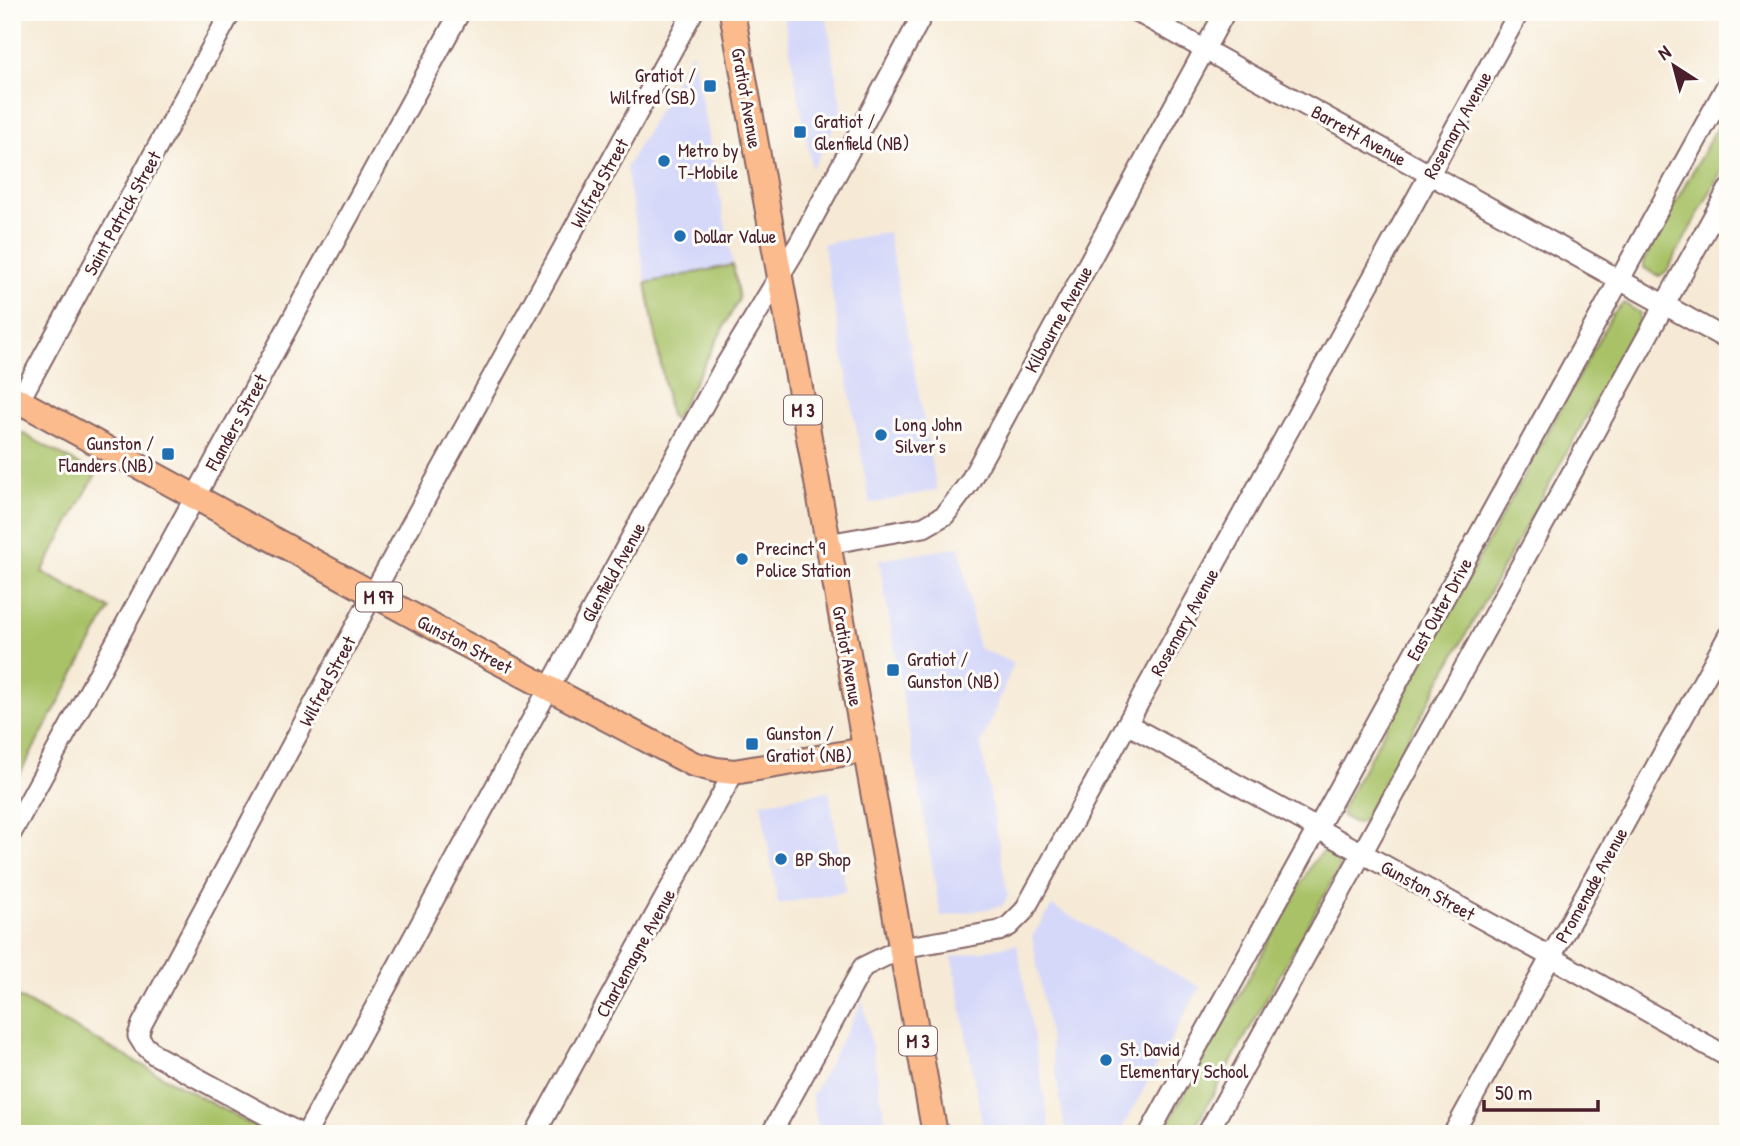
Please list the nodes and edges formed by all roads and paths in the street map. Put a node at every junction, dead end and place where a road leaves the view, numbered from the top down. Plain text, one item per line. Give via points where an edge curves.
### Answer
1 (231, 12) edge
2 (460, 12) edge
3 (693, 12) edge
4 (732, 12) edge
5 (924, 12) edge
6 (1137, 12) edge
7 (1225, 12) edge
8 (1519, 12) edge
9 (1205, 50) junction
10 (1728, 83) edge
11 (1430, 175) junction
12 (1728, 190) edge
13 (779, 277) junction
14 (1619, 280) junction
15 (1665, 305) junction
16 (1728, 340) edge
17 (15, 404) edge
18 (195, 497) junction
19 (827, 544) junction
20 (373, 594) junction
21 (1728, 636) edge
22 (549, 689) junction
23 (1127, 724) junction
24 (864, 750) junction
25 (734, 772) junction
26 (1318, 831) junction
27 (12, 832) edge
28 (1361, 854) junction
29 (902, 948) junction
30 (1551, 957) junction
31 (1728, 1057) edge
32 (301, 1134) edge
33 (306, 1134) edge
34 (535, 1134) edge
35 (771, 1134) edge
36 (934, 1134) edge
37 (1149, 1134) edge
38 (1207, 1134) edge
39 (1453, 1134) edge

1 - 17 street, Saint Patrick Street
2 - 18 street, Flanders Street
3 - 20 street, Wilfred Street
4 - 13 main road, Gratiot Avenue / M 3
5 - 13 street, Glenfield Avenue
6 - 9 street, Barrett Avenue
7 - 9 street, Kilbourne Avenue
8 - 11 street, Rosemary Avenue
9 - 11 street, Barrett Avenue
9 - 19 street, Kilbourne Avenue via 953,507 923,527
10 - 14 street, East Outer Drive
11 - 14 street, Barrett Avenue
11 - 23 street, Rosemary Avenue
12 - 15 street
13 - 19 main road, Gratiot Avenue / M 3
13 - 22 street, Glenfield Avenue via 722,371
14 - 15 street, Barrett Avenue
14 - 26 street, East Outer Drive
15 - 16 street, Barrett Avenue
15 - 28 street
17 - 18 main road, Gunston Street / M 97
18 - 20 main road, Gunston Street / M 97
18 - 27 street, Flanders Street
19 - 24 main road, Gratiot Avenue / M 3
20 - 22 main road, Gunston Street / M 97
20 - 32 street, Wilfred Street via 138,1036 155,1055
21 - 30 street, Promenade Avenue
22 - 25 main road, Gunston Street / M 97 via 694,764
22 - 33 street, Glenfield Avenue
23 - 26 street, Gunston Street
23 - 29 street, Rosemary Avenue via 1020,918 999,931
24 - 25 main road, Gunston Street / M 97
24 - 29 main road, Gratiot Avenue / M 3
25 - 34 street, Charlemagne Avenue
26 - 28 street, Gunston Street
26 - 37 street, East Outer Drive
28 - 30 street, Gunston Street
28 - 38 street
29 - 35 street, Rosemary Avenue via 863,967
29 - 36 main road, Gratiot Avenue / M 3
30 - 31 street, Gunston Street
30 - 39 street, Promenade Avenue

